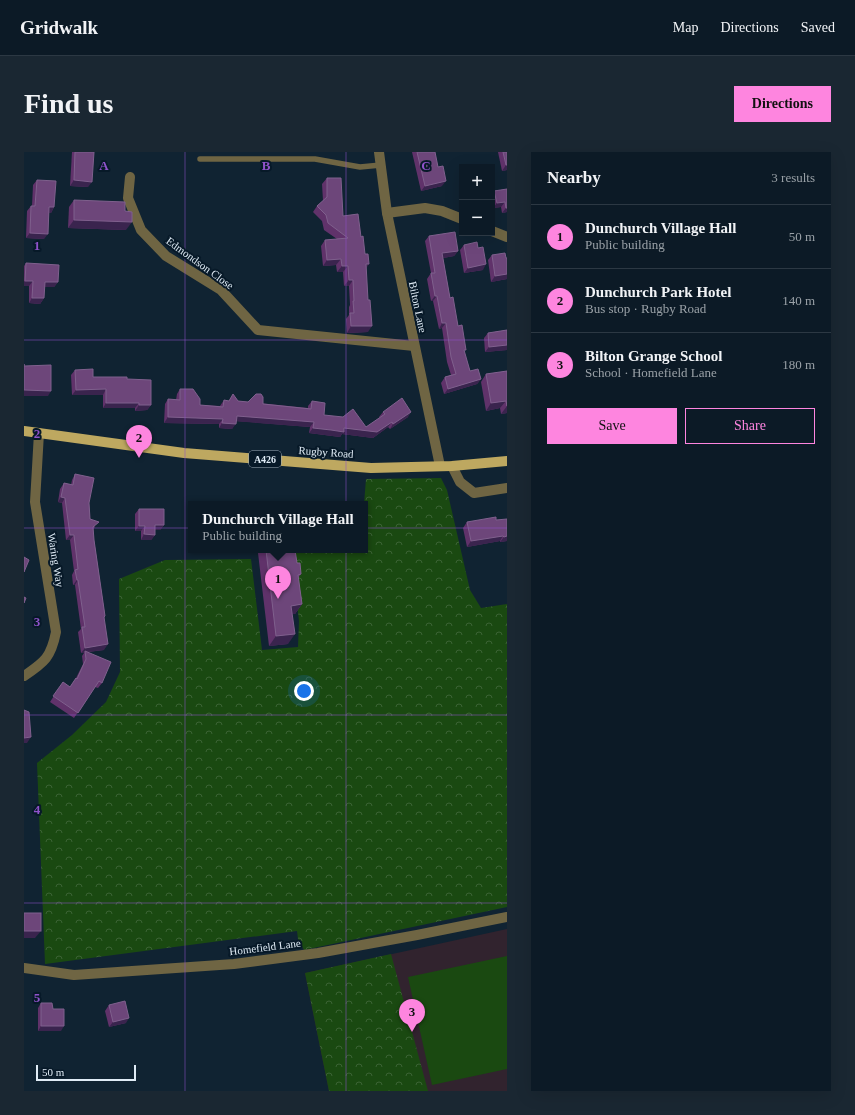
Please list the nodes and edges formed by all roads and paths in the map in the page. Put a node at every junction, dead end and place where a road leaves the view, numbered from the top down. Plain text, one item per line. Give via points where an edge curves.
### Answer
1 (379, 152) edge
2 (200, 159) dead end
3 (381, 165) junction
4 (130, 176) dead end
5 (387, 213) junction
6 (459, 218) edge
7 (495, 232) edge
8 (507, 237) edge
9 (414, 346) junction
10 (24, 431) edge
11 (40, 434) junction
12 (507, 461) edge
13 (440, 466) junction
14 (452, 466) junction
15 (507, 488) edge
16 (24, 676) edge
17 (507, 917) edge
18 (24, 968) edge

1 - 3 street, Bilton Lane
2 - 3 lane via 315,159 360,167
3 - 5 street, Bilton Lane
4 - 9 street, Edmondson Close via 128,198 141,230 166,256 221,290 258,330
5 - 6 street via 425,208
5 - 9 street, Bilton Lane
7 - 8 street
9 - 13 street, Bilton Lane
10 - 11 main road, Rugby Road / A426
11 - 13 main road, Rugby Road / A426 via 184,453 299,463 371,468
11 - 16 street, Waring Way via 35,502 56,632 53,647 46,659
12 - 14 main road, Rugby Road / A426
13 - 14 main road, Rugby Road / A426
14 - 15 street via 460,482 474,493
17 - 18 street, Homefield Lane via 318,953 234,964 74,975

